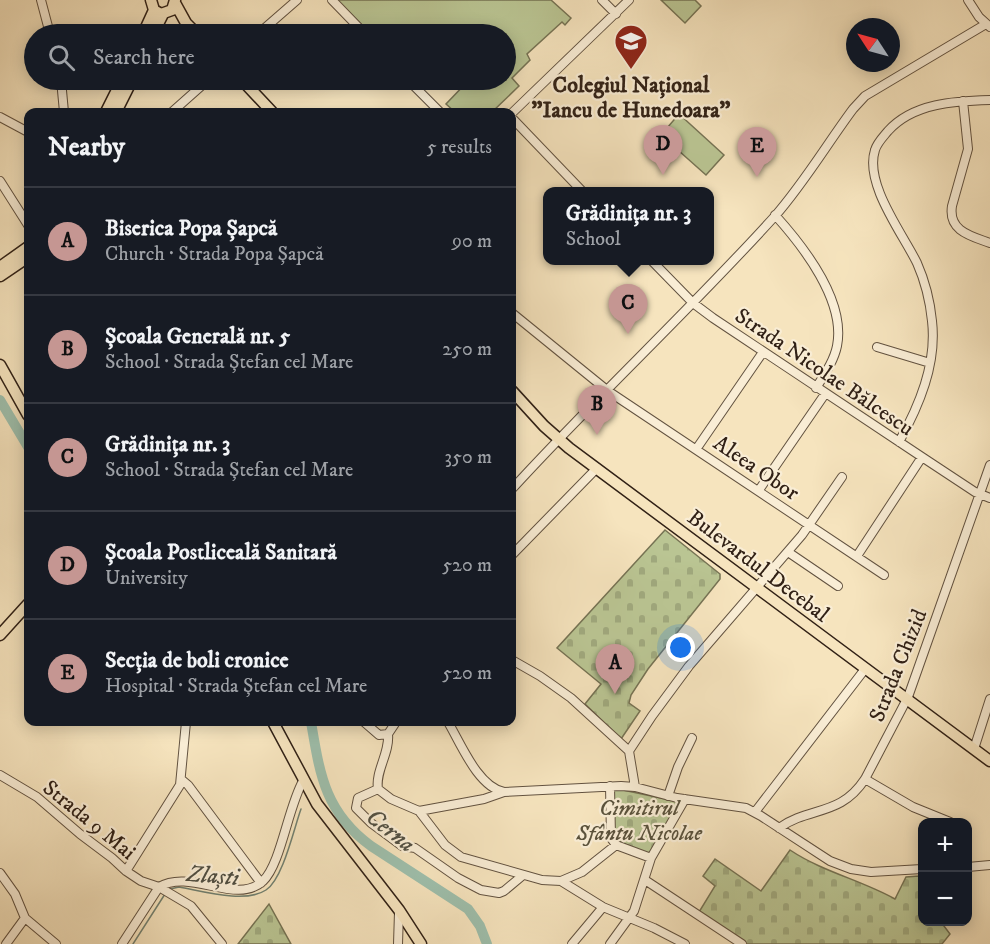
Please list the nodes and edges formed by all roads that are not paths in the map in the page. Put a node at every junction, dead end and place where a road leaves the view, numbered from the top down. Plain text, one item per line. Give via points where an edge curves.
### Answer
1 (41, 0) edge
2 (297, 0) edge
3 (332, 0) edge
4 (602, 0) edge
5 (629, 0) edge
6 (968, 0) edge
7 (175, 1) edge
8 (155, 7) edge
9 (616, 14) junction
10 (186, 23) joint
11 (47, 24) edge
12 (147, 24) edge
13 (154, 24) edge
14 (269, 24) edge
15 (355, 24) edge
16 (988, 26) edge
17 (62, 90) edge
18 (117, 90) edge
19 (127, 90) edge
20 (197, 90) edge
21 (251, 90) edge
22 (418, 90) edge
23 (990, 100) edge
24 (963, 101) junction
25 (64, 108) edge
26 (108, 108) edge
27 (118, 108) edge
28 (176, 108) edge
29 (268, 108) edge
30 (436, 108) edge
31 (516, 109) edge
32 (0, 117) edge
33 (516, 122) edge
34 (24, 130) edge
35 (0, 181) edge
36 (578, 187) edge
37 (775, 215) junction
38 (24, 219) edge
39 (990, 243) edge
40 (24, 251) edge
41 (24, 260) edge
42 (655, 265) edge
43 (0, 267) edge
44 (0, 276) edge
45 (693, 303) junction
46 (516, 316) edge
47 (877, 347) dead end
48 (763, 352) junction
49 (930, 363) junction
50 (0, 365) edge
51 (816, 388) junction
52 (608, 391) junction
53 (825, 394) junction
54 (516, 396) edge
55 (24, 408) edge
56 (558, 439) junction
57 (899, 442) junction
58 (697, 448) junction
59 (922, 457) junction
60 (990, 465) edge
61 (597, 468) junction
62 (842, 477) dead end
63 (516, 485) edge
64 (759, 490) junction
65 (980, 495) junction
66 (990, 498) edge
67 (809, 525) junction
68 (516, 551) edge
69 (788, 552) junction
70 (857, 556) junction
71 (884, 575) dead end
72 (838, 586) dead end
73 (756, 588) junction
74 (24, 608) edge
75 (0, 635) edge
76 (516, 662) edge
77 (865, 669) junction
78 (990, 699) edge
79 (907, 700) junction
80 (186, 726) edge
81 (275, 726) edge
82 (369, 726) edge
83 (393, 726) edge
84 (449, 726) edge
85 (388, 734) junction
86 (692, 738) dead end
87 (974, 749) junction
88 (629, 751) junction
89 (990, 761) edge
90 (0, 776) edge
91 (864, 779) junction
92 (182, 780) junction
93 (303, 782) junction
94 (610, 786) junction
95 (636, 787) junction
96 (378, 789) junction
97 (504, 792) junction
98 (668, 796) junction
99 (685, 799) junction
100 (419, 811) junction
101 (755, 812) junction
102 (940, 818) edge
103 (779, 828) junction
104 (616, 845) junction
105 (651, 858) junction
106 (990, 865) edge
107 (972, 867) edge
108 (918, 869) edge
109 (126, 872) junction
110 (0, 873) edge
111 (522, 876) junction
112 (645, 880) junction
113 (561, 881) junction
114 (261, 883) junction
115 (159, 887) junction
116 (603, 907) junction
117 (399, 910) junction
118 (25, 918) junction
119 (630, 918) junction
120 (6, 944) edge
121 (56, 944) edge
122 (122, 944) edge
123 (222, 944) edge
124 (398, 944) edge
125 (421, 944) edge
126 (572, 944) edge
127 (610, 944) edge
128 (685, 944) edge
129 (742, 944) edge

1 - 11 street
2 - 14 street
3 - 15 street
4 - 9 street
5 - 9 street
6 - 16 street
7 - 8 main road via 172,10
7 - 10 main road
8 - 10 main road
8 - 12 main road
8 - 13 main road
9 - 31 street
16 - 37 street via 865,96
17 - 25 street
18 - 26 main road
19 - 27 main road
20 - 28 street
21 - 29 main road
22 - 30 street
23 - 24 street
24 - 39 street via 968,149 951,216 958,229
24 - 49 street via 935,106 901,120 883,137 874,153 874,171 882,199 916,261 927,293 933,335
32 - 34 street
33 - 36 street
35 - 38 street
37 - 45 street
37 - 51 street via 820,274 835,315 837,349
40 - 43 main road
41 - 44 main road
42 - 45 street, Strada Nicolae Bălcescu
45 - 48 street, Strada Nicolae Bălcescu
45 - 52 street
46 - 52 street, Aleea Obor
47 - 49 street
48 - 51 street, Strada Nicolae Bălcescu
48 - 58 street
49 - 57 street via 918,403
50 - 55 main road
51 - 53 street, Strada Nicolae Bălcescu
52 - 56 street
52 - 58 street, Aleea Obor
53 - 57 street, Strada Nicolae Bălcescu
53 - 64 street
54 - 56 main road, Bulevardul Decebal
56 - 61 main road, Bulevardul Decebal
56 - 63 street
57 - 59 street, Strada Nicolae Bălcescu
58 - 64 street, Aleea Obor
59 - 65 street, Strada Nicolae Bălcescu
59 - 70 street
60 - 65 street, Strada Chizid
61 - 68 street
61 - 73 main road, Bulevardul Decebal
62 - 67 street
64 - 67 street, Aleea Obor
65 - 66 street, Strada Nicolae Bălcescu
65 - 79 street, Strada Chizid
67 - 69 street
67 - 70 street, Aleea Obor
69 - 72 street
69 - 73 street
70 - 71 street, Aleea Obor
73 - 77 main road, Bulevardul Decebal
73 - 88 street via 689,666
74 - 75 main road
76 - 88 street via 571,698
77 - 79 main road, Bulevardul Decebal
77 - 101 street
78 - 87 street
79 - 87 main road, Bulevardul Decebal
79 - 91 street, Strada Chizid
80 - 92 street
81 - 93 main road
82 - 85 street via 380,735
83 - 85 street
84 - 97 street via 483,781
85 - 96 street via 389,746
86 - 98 street
87 - 89 main road, Bulevardul Decebal
88 - 95 street
90 - 109 street, Strada 9 Mai via 42,801
91 - 102 street
91 - 103 street, Strada Chizid via 843,802
92 - 109 street
92 - 114 street
93 - 114 street via 272,867
93 - 117 main road
94 - 95 street
94 - 97 street
94 - 104 street via 611,838
95 - 98 street
96 - 100 street
96 - 111 street via 358,798 356,808 405,848 415,848 482,890 504,891
97 - 100 street
98 - 99 street
99 - 101 street
99 - 105 street
100 - 111 street via 445,845 461,857
101 - 103 street
103 - 108 street via 830,861 851,869
104 - 105 street
104 - 113 street via 582,872
105 - 112 street
106 - 107 street
109 - 115 street, Strada 9 Mai
110 - 118 street
111 - 113 street
112 - 119 street
112 - 129 street
113 - 116 street
114 - 115 street via 236,889 177,881
115 - 122 street
115 - 123 street, Strada 9 Mai via 195,909
116 - 119 street
116 - 126 street
117 - 124 street
117 - 125 main road
118 - 120 street
118 - 121 street
119 - 127 street
119 - 128 street

